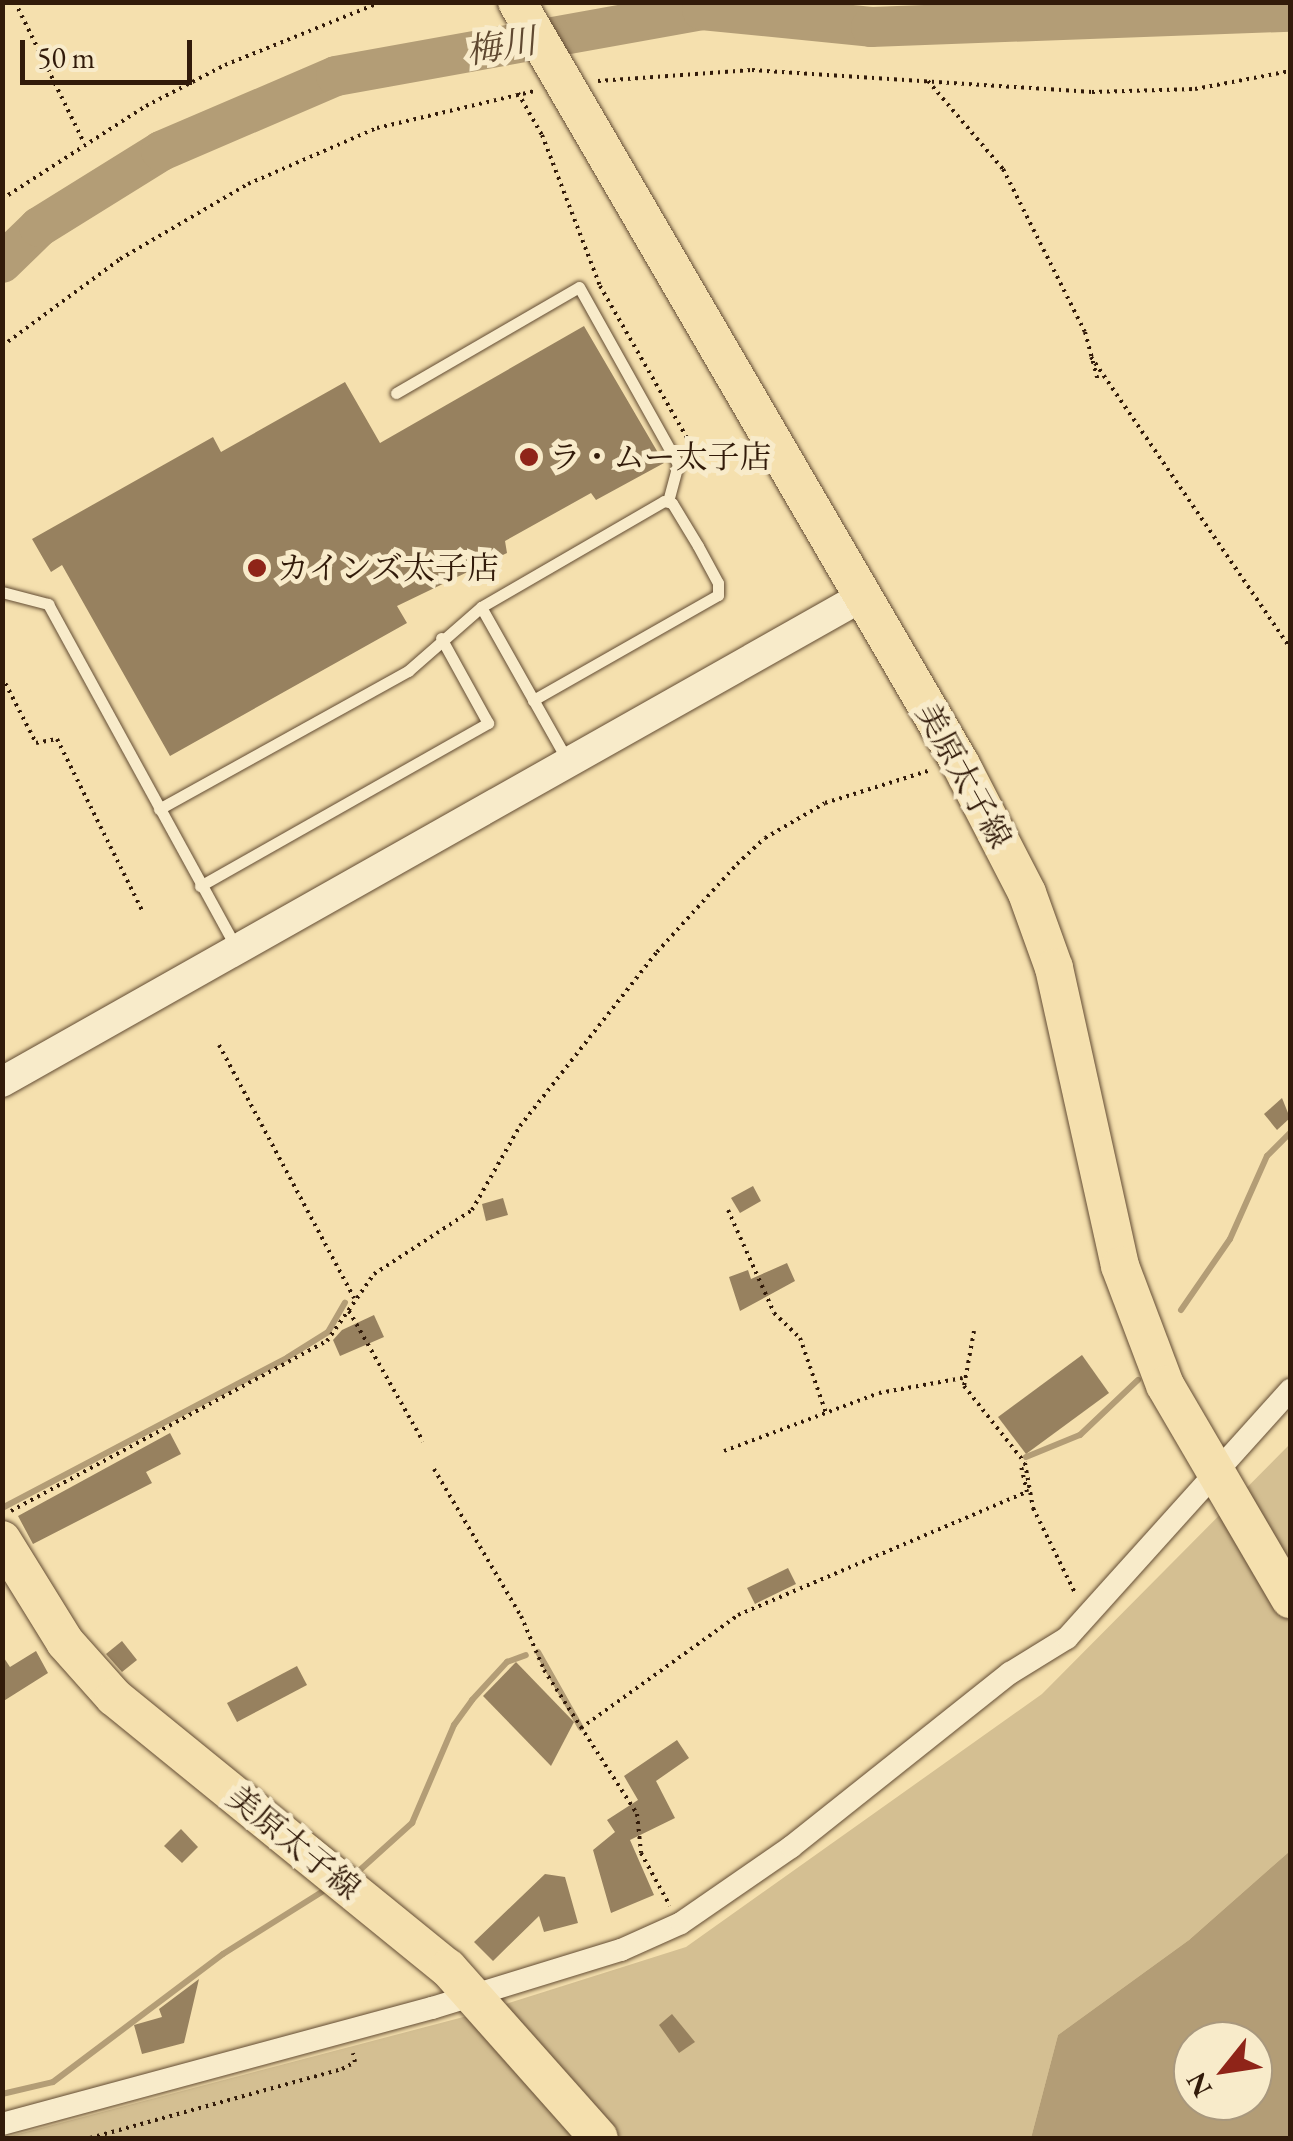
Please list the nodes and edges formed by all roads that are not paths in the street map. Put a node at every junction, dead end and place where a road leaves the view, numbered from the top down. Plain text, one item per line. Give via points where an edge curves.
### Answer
1 (517, 2) edge
2 (396, 393) dead end
3 (668, 501) junction
4 (2, 592) edge
5 (863, 596) junction
6 (481, 607) junction
7 (440, 638) junction
8 (534, 700) junction
9 (570, 764) junction
10 (159, 809) junction
11 (200, 886) junction
12 (237, 950) junction
13 (2, 1082) edge
14 (1290, 1390) edge
15 (1221, 1478) junction
16 (2, 1540) edge
17 (1290, 1599) edge
18 (484, 2004) junction
19 (2, 2124) edge
20 (599, 2138) edge

1 - 5 main road, 美原太子線
2 - 3 lane via 579,287 678,464
3 - 6 lane
3 - 8 lane via 718,583 718,594
4 - 10 lane via 48,604
5 - 9 street
5 - 15 main road, 美原太子線 via 1027,892 1054,968 1120,1266 1165,1385
6 - 7 lane
6 - 8 lane
7 - 10 lane via 408,671
7 - 11 lane via 488,723
8 - 9 lane
9 - 12 street
10 - 11 lane
11 - 12 lane
12 - 13 street
14 - 15 street
15 - 17 main road, 美原太子線
15 - 18 street via 1067,1638 1010,1673 791,1847 681,1922
16 - 18 main road, 美原太子線 via 64,1642 114,1698
18 - 19 street via 348,2030
18 - 20 main road, 美原太子線

